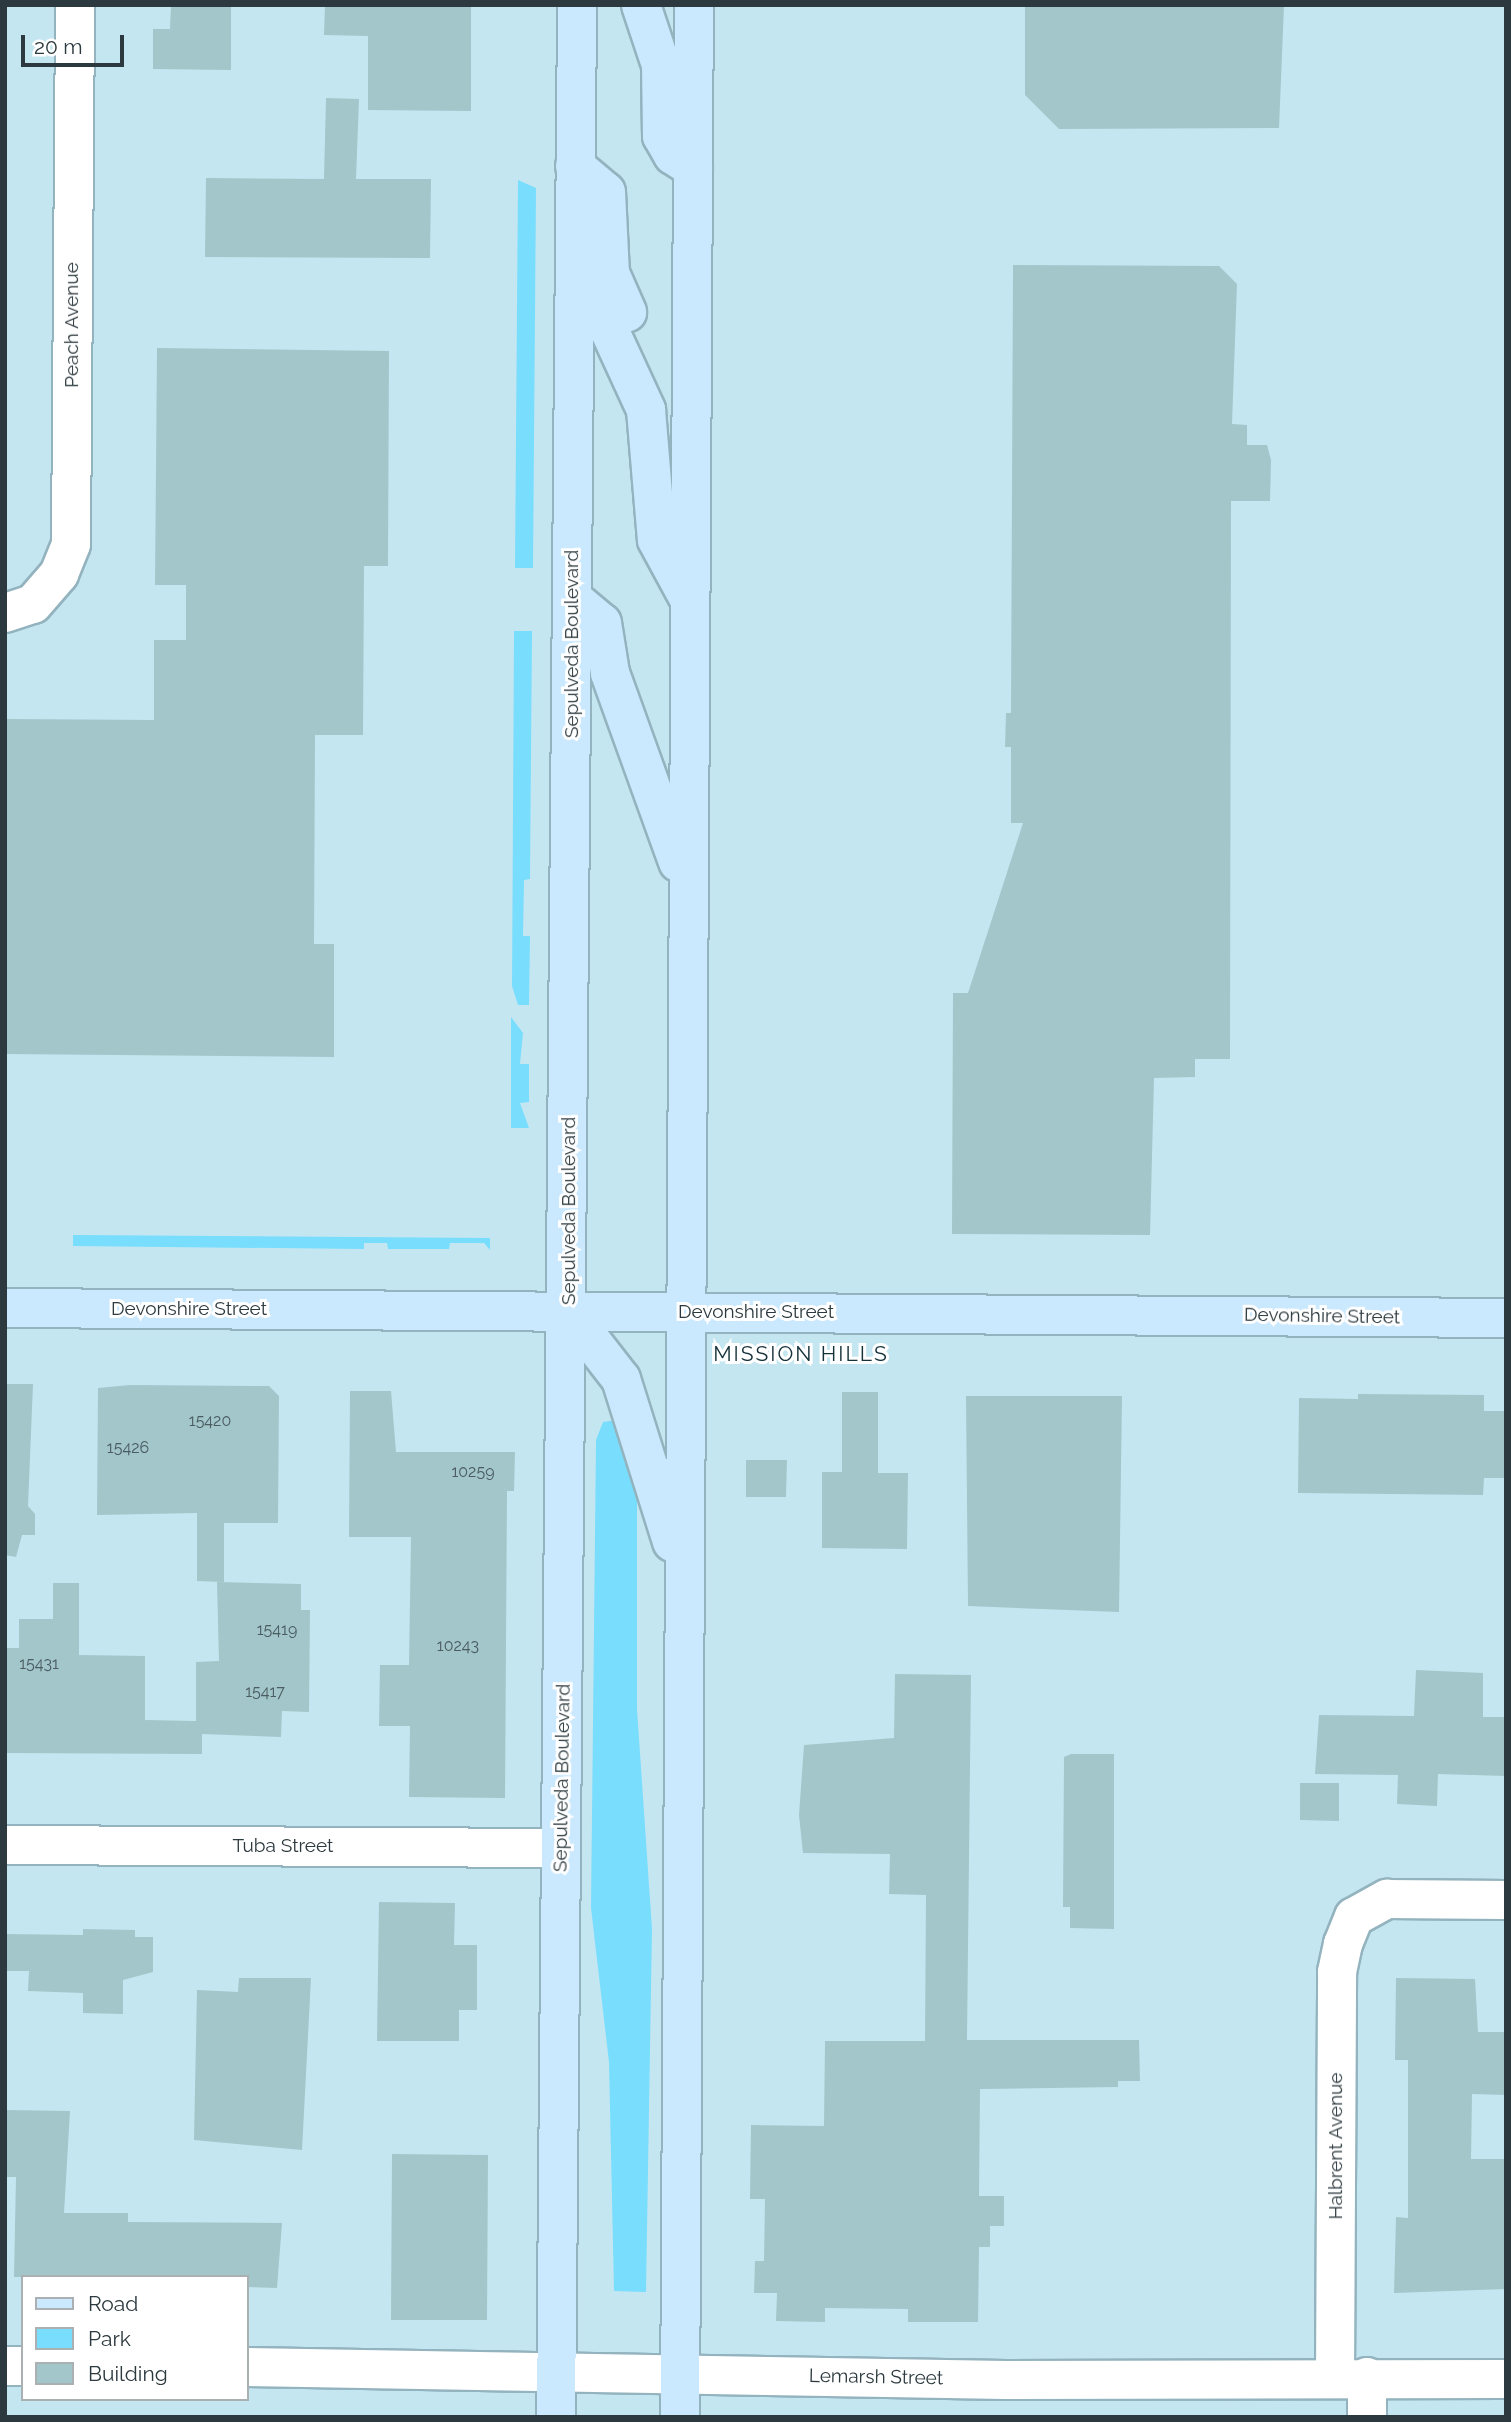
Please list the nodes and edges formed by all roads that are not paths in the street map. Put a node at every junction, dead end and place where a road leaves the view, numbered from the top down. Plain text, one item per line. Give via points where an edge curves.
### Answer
1 (75, 5) edge
2 (577, 5) edge
3 (641, 5) edge
4 (694, 5) edge
5 (575, 166) junction
6 (693, 168) junction
7 (575, 254) junction
8 (690, 459) junction
9 (572, 598) junction
10 (689, 598) junction
11 (5, 613) edge
12 (687, 887) junction
13 (5, 1308) edge
14 (568, 1311) junction
15 (686, 1311) junction
16 (1506, 1318) edge
17 (681, 1573) junction
18 (5, 1845) edge
19 (561, 1848) junction
20 (1506, 1900) edge
21 (248, 2367) edge
22 (557, 2371) junction
23 (680, 2373) junction
24 (1351, 2377) junction
25 (1506, 2379) edge
26 (556, 2417) edge
27 (680, 2417) edge
28 (1367, 2417) edge

1 - 11 street, Peach Avenue via 71,544 59,574 33,604
2 - 5 main road, Sepulveda Boulevard
3 - 6 main road via 661,65 662,136 673,155
4 - 6 main road
5 - 7 main road, Sepulveda Boulevard
5 - 8 main road via 606,192 610,273
6 - 8 main road
7 - 9 main road, Sepulveda Boulevard
7 - 10 main road via 646,410 657,540
8 - 10 main road
9 - 12 main road via 603,623 610,673
9 - 14 main road, Sepulveda Boulevard
10 - 12 main road
12 - 15 main road
13 - 14 main road, Devonshire Street
14 - 15 main road, Devonshire Street
14 - 17 main road via 626,1390
14 - 19 main road, Sepulveda Boulevard
15 - 16 main road, Devonshire Street
15 - 17 main road
17 - 23 main road
18 - 19 street, Tuba Street
19 - 22 main road, Sepulveda Boulevard
20 - 24 street, Halbrent Avenue via 1387,1899 1354,1917 1337,1972
21 - 22 street, Lemarsh Street
22 - 23 street, Lemarsh Street
22 - 26 main road, Sepulveda Boulevard
23 - 24 street, Lemarsh Street
23 - 27 main road
24 - 25 street, Lemarsh Street
24 - 28 street, Halbrent Avenue

